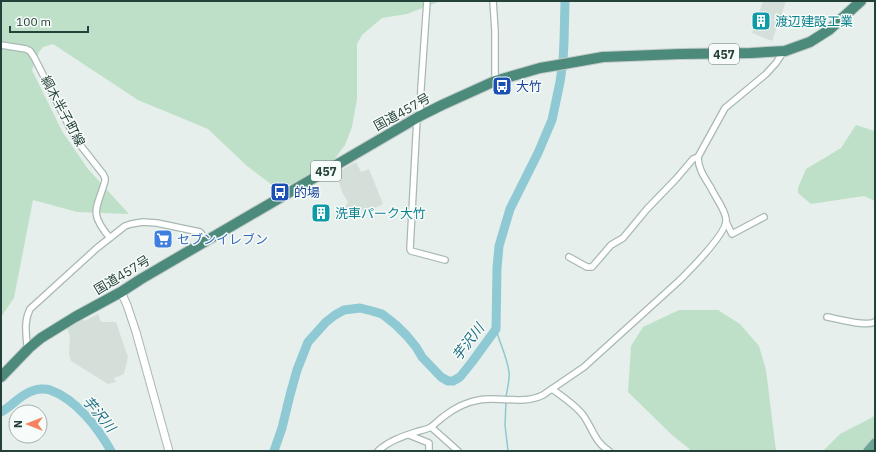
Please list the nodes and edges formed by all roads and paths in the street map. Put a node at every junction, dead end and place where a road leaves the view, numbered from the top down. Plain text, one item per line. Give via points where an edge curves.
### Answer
1 (427, 1) edge
2 (493, 1) edge
3 (861, 1) edge
4 (1, 45) edge
5 (785, 51) junction
6 (495, 81) junction
7 (419, 117) junction
8 (698, 157) junction
9 (764, 217) dead end
10 (726, 222) junction
11 (110, 238) junction
12 (207, 241) junction
13 (569, 257) dead end
14 (445, 260) dead end
15 (121, 292) junction
16 (827, 317) dead end
17 (875, 322) edge
18 (29, 348) junction
19 (1, 377) edge
20 (552, 389) junction
21 (431, 427) junction
22 (409, 434) junction
23 (875, 443) edge
24 (169, 451) edge
25 (378, 451) edge
26 (429, 451) edge
27 (458, 451) edge
28 (609, 451) edge
29 (868, 451) edge

1 - 7 street
2 - 6 street
3 - 5 highway, 国道457号 / 457 via 829,30 810,42
4 - 11 street, 綱木半子町線 via 26,49 32,53 73,134 103,174 105,180 96,212 104,232
5 - 6 highway, 国道457号 / 457 via 603,57 540,68
5 - 8 street via 766,74 725,108
6 - 7 highway, 国道457号 / 457
7 - 12 highway, 国道457号 / 457
7 - 14 street via 410,249
8 - 10 street via 699,166 724,213
8 - 13 street via 693,159 623,238 611,245 592,267
9 - 10 street via 732,234
10 - 20 street via 722,232 680,280 584,367
11 - 12 street via 125,226 144,222 200,232
11 - 18 street via 30,309 25,323
12 - 15 highway, 国道457号 / 457
15 - 18 highway, 国道457号 / 457 via 41,338
15 - 24 street via 136,332
16 - 17 street via 867,324
18 - 19 highway, 国道457号 / 457
20 - 21 street via 539,397 529,399 480,400 465,403
20 - 28 street via 582,414 597,440
21 - 22 street
21 - 27 street
22 - 25 street via 390,442
22 - 26 street via 429,442
23 - 29 main road

